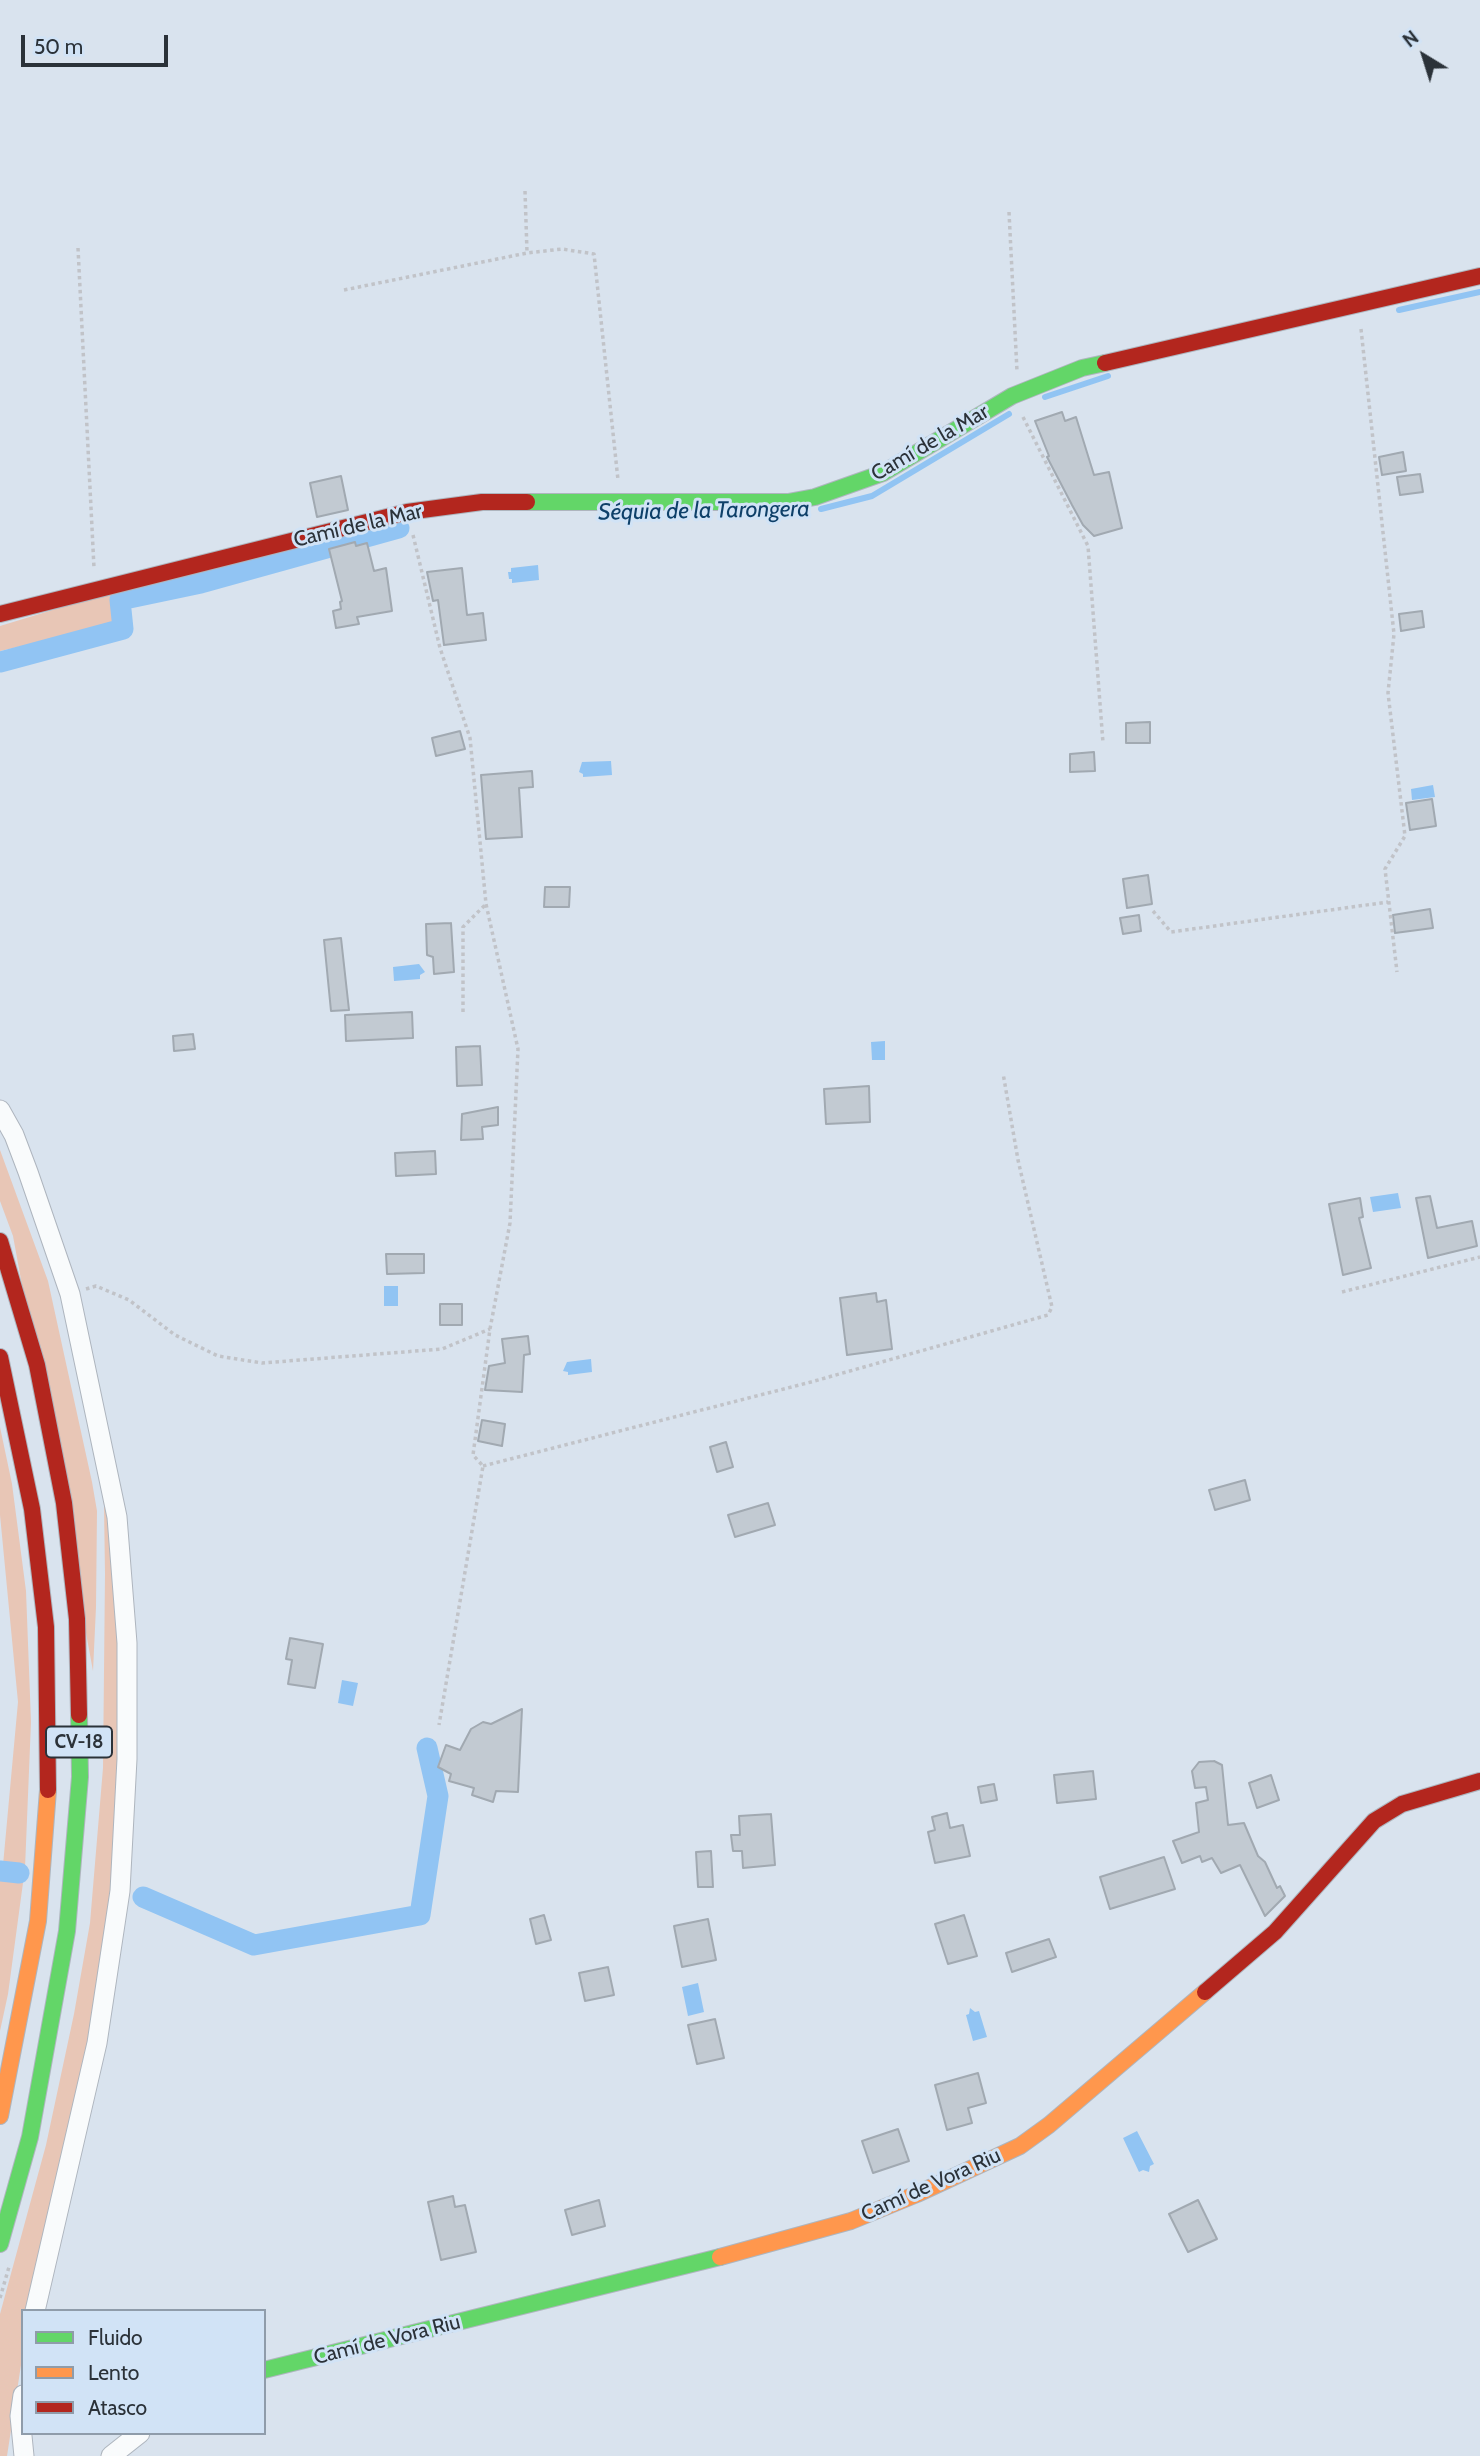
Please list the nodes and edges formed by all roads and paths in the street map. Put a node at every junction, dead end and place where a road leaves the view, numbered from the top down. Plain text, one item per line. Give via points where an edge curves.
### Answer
1 (525, 191) dead end
2 (1009, 212) dead end
3 (78, 248) dead end
4 (527, 253) junction
5 (1480, 276) edge
6 (344, 290) dead end
7 (1358, 306) junction
8 (1012, 396) junction
9 (621, 502) junction
10 (408, 512) junction
11 (95, 590) junction
12 (0, 614) edge
13 (1103, 743) dead end
14 (1388, 902) junction
15 (486, 904) junction
16 (1153, 911) dead end
17 (1397, 972) dead end
18 (463, 1012) dead end
19 (1003, 1073) dead end
20 (0, 1110) edge
21 (0, 1241) edge
22 (1480, 1257) edge
23 (1342, 1292) dead end
24 (70, 1294) junction
25 (490, 1329) junction
26 (0, 1357) edge
27 (483, 1466) junction
28 (439, 1725) dead end
29 (1480, 1781) edge
30 (0, 2116) edge
31 (0, 2244) edge
32 (35, 2309) edge
33 (266, 2370) edge
34 (22, 2435) edge
35 (137, 2435) edge
36 (24, 2456) edge
37 (111, 2456) edge

1 - 4 path
2 - 8 path via 1017,376
3 - 11 path
4 - 6 path
4 - 9 path via 562,248 594,254
5 - 7 street, Camí de la Mar
7 - 8 street, Camí de la Mar via 1082,368
7 - 14 path via 1394,634 1388,693 1405,836 1385,869
8 - 9 street, Camí de la Mar via 883,473 816,497 788,502
8 - 13 path via 1088,546
9 - 10 street, Camí de la Mar via 482,502
10 - 11 street, Camí de la Mar
10 - 15 path via 440,648 470,737
11 - 12 street, Camí de la Mar
14 - 16 path via 1171,932
14 - 17 path
15 - 18 path via 463,927
15 - 25 path via 517,1049 510,1223
19 - 27 path via 1052,1307 1048,1315 811,1382
20 - 24 street via 14,1135
21 - 31 street, CV-18 via 37,1365 64,1503 77,1619 80,1777 67,1931 30,2137
22 - 23 path
24 - 25 path via 96,1286 129,1300 175,1335 218,1356 262,1363 442,1349
24 - 32 street via 117,1517 127,1643 127,1759 120,1891 97,2043
25 - 27 path via 473,1455
26 - 30 street, CV-18 via 32,1509 46,1627 49,1778 38,1921
27 - 28 path
29 - 33 street, Camí de Vora Riu via 1402,1804 1374,1821 1264,1941 1049,2125 1020,2146 975,2168 851,2221 654,2275
34 - 36 street
35 - 37 street

